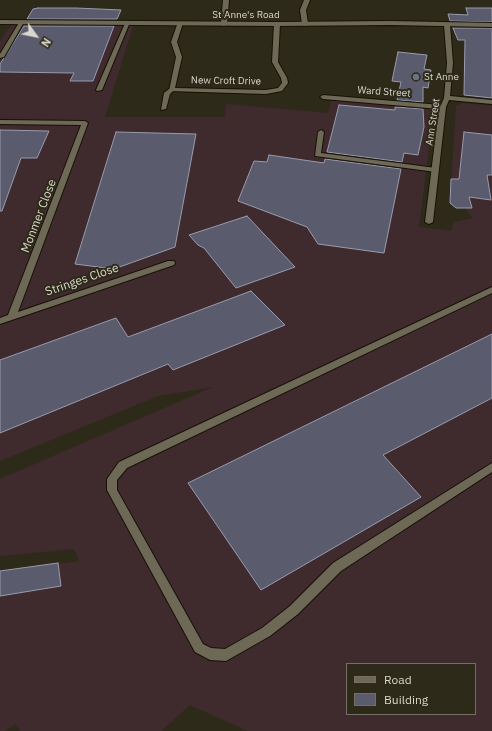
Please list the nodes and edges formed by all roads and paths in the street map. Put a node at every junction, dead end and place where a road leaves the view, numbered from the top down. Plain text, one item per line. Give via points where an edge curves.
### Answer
1 (226, 0) edge
2 (307, 0) edge
3 (0, 22) edge
4 (22, 22) junction
5 (128, 22) junction
6 (180, 23) junction
7 (224, 24) junction
8 (277, 24) junction
9 (305, 24) junction
10 (447, 25) junction
11 (492, 25) edge
12 (1, 57) dead end
13 (99, 90) dead end
14 (171, 90) junction
15 (323, 97) dead end
16 (447, 98) junction
17 (492, 102) edge
18 (443, 106) junction
19 (163, 109) dead end
20 (0, 122) edge
21 (321, 132) dead end
22 (436, 170) junction
23 (429, 222) dead end
24 (171, 263) dead end
25 (492, 290) edge
26 (12, 316) junction
27 (0, 321) edge
28 (492, 467) edge

1 - 7 street
2 - 9 street via 303,10
3 - 4 street, St Anne's Road
4 - 5 street, St Anne's Road
4 - 12 lane
5 - 6 street, St Anne's Road
5 - 13 lane
6 - 7 street, St Anne's Road
6 - 14 street, New Croft Drive via 174,42 179,57
7 - 8 street, St Anne's Road
8 - 9 street, St Anne's Road
8 - 14 street, New Croft Drive via 275,62 285,83 280,90
9 - 10 street, St Anne's Road
10 - 11 street, St Anne's Road
10 - 16 street, Ann Street via 450,63
14 - 19 lane via 167,93
15 - 18 street, Ward Street
16 - 17 street
16 - 18 street, Ann Street
18 - 22 street, Ann Street
20 - 26 lane, Monmer Close via 85,123
21 - 22 lane via 317,155
22 - 23 street, Ann Street
24 - 26 lane, Stringes Close
25 - 28 lane via 123,465 112,479 112,490 199,648 210,654 226,655 266,632 294,610 336,567
26 - 27 lane, Stringes Close

